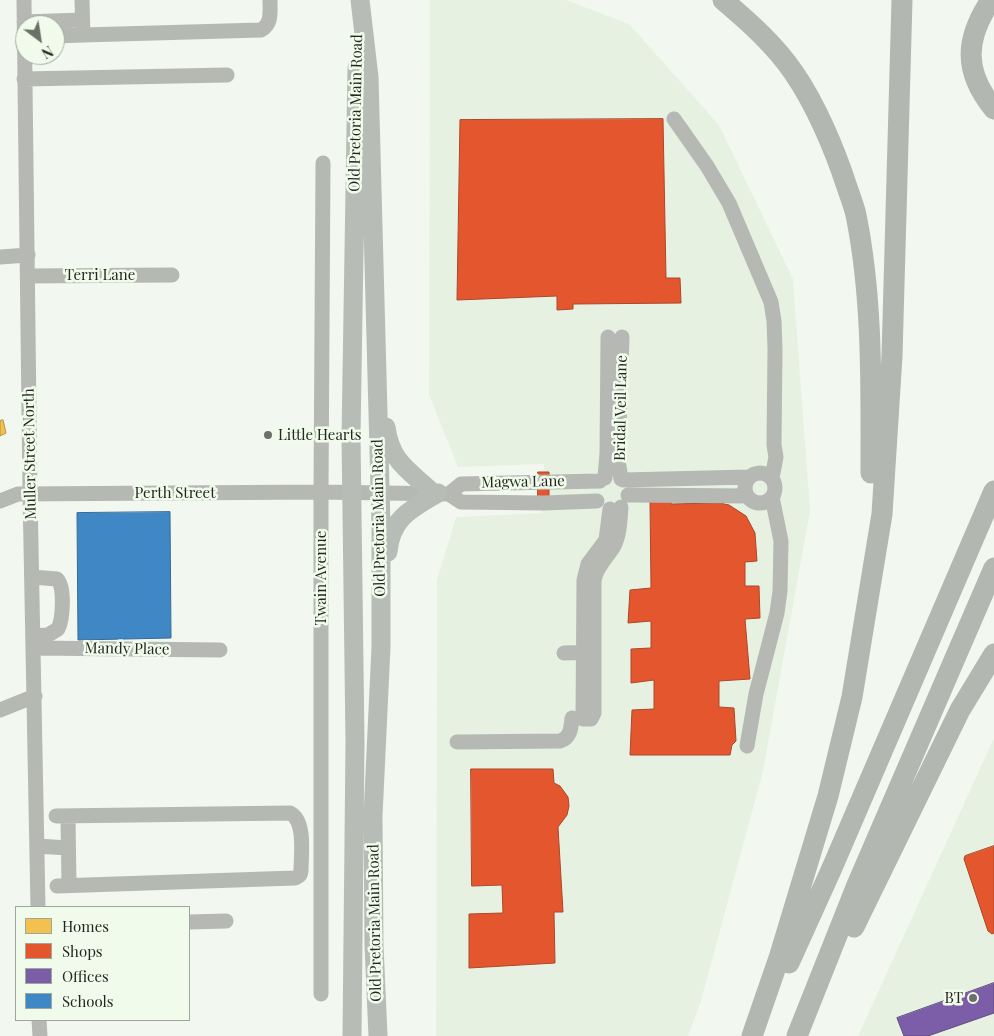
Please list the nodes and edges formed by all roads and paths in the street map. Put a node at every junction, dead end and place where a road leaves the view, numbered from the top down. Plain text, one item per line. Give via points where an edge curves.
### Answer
1 (24, 0) edge
2 (82, 0) edge
3 (270, 0) edge
4 (359, 0) edge
5 (723, 0) edge
6 (902, 0) edge
7 (991, 0) edge
8 (24, 15) edge
9 (82, 28) junction
10 (65, 29) edge
11 (65, 33) edge
12 (24, 65) edge
13 (227, 75) dead end
14 (24, 79) junction
15 (994, 109) edge
16 (674, 120) dead end
17 (323, 163) dead end
18 (28, 255) junction
19 (0, 257) edge
20 (172, 275) dead end
21 (28, 276) junction
22 (615, 337) dead end
23 (376, 354) junction
24 (614, 412) junction
25 (774, 445) junction
26 (752, 475) junction
27 (772, 478) junction
28 (602, 480) junction
29 (994, 491) edge
30 (321, 492) junction
31 (352, 493) junction
32 (379, 493) junction
33 (440, 493) junction
34 (30, 494) junction
35 (621, 494) junction
36 (759, 499) junction
37 (0, 501) edge
38 (597, 501) junction
39 (994, 568) edge
40 (32, 577) junction
41 (872, 578) junction
42 (381, 626) junction
43 (34, 642) junction
44 (220, 650) dead end
45 (564, 654) dead end
46 (994, 654) edge
47 (34, 696) junction
48 (0, 710) edge
49 (572, 718) dead end
50 (457, 742) dead end
51 (747, 746) dead end
52 (37, 846) junction
53 (68, 848) junction
54 (38, 906) edge
55 (226, 921) dead end
56 (190, 922) edge
57 (321, 994) dead end
58 (39, 1021) edge
59 (40, 1036) edge
60 (352, 1036) edge
61 (378, 1036) edge
62 (753, 1036) edge
63 (797, 1036) edge
64 (801, 1036) edge

1 - 8 street, Muller Street North
2 - 9 street
3 - 9 street via 270,21 261,30
4 - 23 main road, Old Pretoria Main Road via 369,77
4 - 31 main road, Old Pretoria Main Road
5 - 41 highway via 760,33 794,73 822,125 856,214 865,275 870,358
6 - 41 highway via 892,356 882,514
7 - 15 highway via 973,34 970,59 974,76
9 - 10 street
9 - 11 street
12 - 14 street, Muller Street North
13 - 14 street
14 - 18 street, Muller Street North
16 - 25 street via 729,203 771,302 775,349
17 - 30 street, Twain Avenue
18 - 19 street
18 - 21 street, Muller Street North
20 - 21 street, Terri Lane
21 - 34 street, Muller Street North
22 - 24 street, Bridal Veil Lane
23 - 32 main road, Old Pretoria Main Road
23 - 33 main road via 392,451 396,459
24 - 28 street, Bridal Veil Lane
24 - 35 street, Bridal Veil Lane
25 - 26 street
25 - 27 street via 776,457
26 - 27 street via 764,473
26 - 35 street, Magwa Lane
26 - 36 street via 745,486
27 - 36 street via 776,488
28 - 33 street, Magwa Lane via 461,484
28 - 35 street, Magwa Lane via 610,476
28 - 38 street via 595,491
29 - 62 highway via 832,868
30 - 31 street, Perth Street
30 - 34 street, Perth Street
30 - 57 street, Twain Avenue
31 - 32 street, Magwa Lane
31 - 60 main road, Old Pretoria Main Road via 355,742
32 - 33 street, Magwa Lane
32 - 42 main road, Old Pretoria Main Road
33 - 38 street, Magwa Lane via 460,502
33 - 42 main road via 408,512 392,532 388,542
34 - 37 street, Perth Street via 13,495
34 - 40 street, Muller Street North
35 - 36 street, Magwa Lane
35 - 38 street via 605,508
35 - 45 street, Bridal Veil Lane via 618,536 615,544 603,552 594,580 590,653
36 - 51 street via 777,519 781,541 780,591
39 - 63 highway via 856,884
40 - 43 street, Muller Street North
40 - 43 street via 57,579 61,585 62,610 58,629
41 - 62 highway via 852,697 828,796
42 - 61 main road, Old Pretoria Main Road via 373,816
43 - 44 street, Mandy Place
43 - 47 street, Muller Street North
46 - 64 highway via 960,710
47 - 48 street
47 - 52 street, Muller Street North
49 - 50 street via 569,734 564,740
52 - 53 street
52 - 54 street, Muller Street North
53 - 53 street via 62,816 290,813 299,822 301,832 301,871 295,878 63,886
55 - 56 street
58 - 59 street

